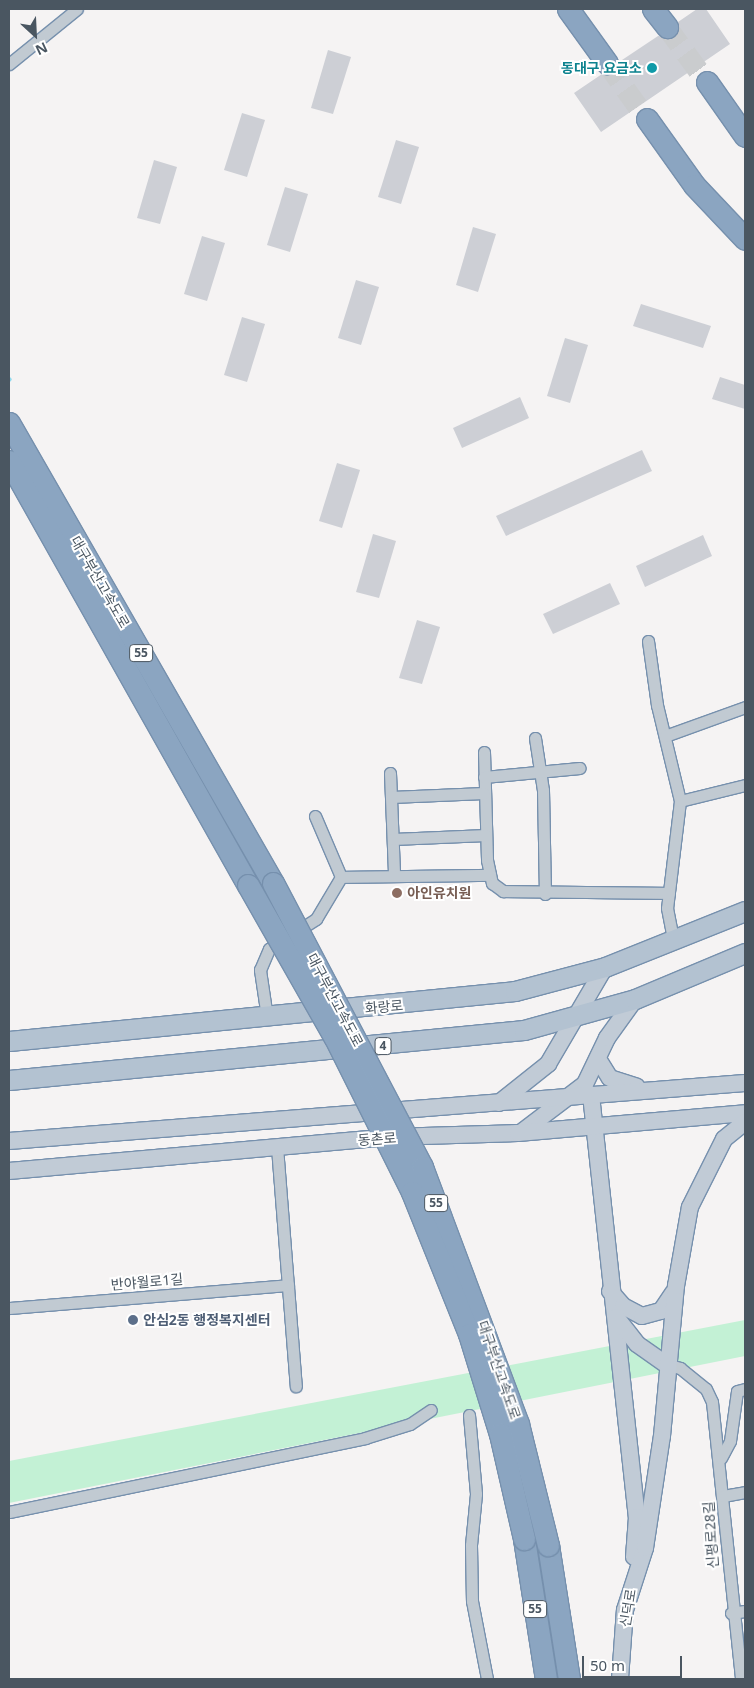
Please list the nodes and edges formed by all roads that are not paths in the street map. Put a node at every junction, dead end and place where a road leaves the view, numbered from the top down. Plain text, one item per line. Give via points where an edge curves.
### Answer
1 (77, 9) edge
2 (568, 9) edge
3 (653, 9) edge
4 (667, 28) tunnel mouth
5 (607, 63) tunnel mouth
6 (9, 64) edge
7 (706, 82) tunnel mouth
8 (646, 119) tunnel mouth
9 (745, 136) edge
10 (745, 239) edge
11 (9, 423) edge
12 (9, 461) edge
13 (648, 641) dead end
14 (745, 706) edge
15 (664, 736) junction
16 (535, 738) dead end
17 (484, 752) dead end
18 (580, 768) dead end
19 (390, 773) dead end
20 (540, 773) junction
21 (484, 777) junction
22 (745, 785) edge
23 (484, 793) junction
24 (391, 797) junction
25 (680, 800) junction
26 (315, 816) dead end
27 (486, 835) junction
28 (393, 839) junction
29 (394, 873) junction
30 (490, 875) junction
31 (341, 877) junction
32 (669, 893) junction
33 (545, 894) junction
34 (745, 911) edge
35 (673, 940) junction
36 (745, 953) edge
37 (605, 967) junction
38 (635, 999) junction
39 (267, 1017) junction
40 (576, 1017) junction
41 (9, 1041) edge
42 (598, 1059) junction
43 (9, 1080) edge
44 (745, 1083) edge
45 (652, 1090) junction
46 (591, 1095) junction
47 (572, 1097) junction
48 (499, 1104) junction
49 (745, 1113) edge
50 (745, 1122) edge
51 (594, 1127) junction
52 (518, 1133) junction
53 (9, 1141) edge
54 (277, 1147) junction
55 (9, 1171) edge
56 (288, 1285) junction
57 (676, 1286) junction
58 (610, 1290) junction
59 (9, 1308) edge
60 (613, 1308) junction
61 (666, 1364) junction
62 (296, 1386) dead end
63 (745, 1389) edge
64 (430, 1410) dead end
65 (469, 1415) dead end
66 (721, 1458) junction
67 (745, 1492) edge
68 (723, 1496) junction
69 (9, 1512) edge
70 (635, 1567) junction
71 (745, 1612) edge
72 (731, 1613) junction
73 (487, 1679) edge
74 (546, 1679) edge
75 (569, 1679) edge
76 (620, 1679) edge
77 (742, 1679) edge

1 - 6 street
2 - 5 highway
3 - 4 highway
7 - 9 highway
8 - 10 highway via 694,185
11 - 75 highway, 대구부산고속도로 / 55, bridge via 273,883 422,1167 512,1406 548,1545
12 - 74 highway, 대구부산고속도로 / 55, bridge via 335,1038 412,1192 468,1334 500,1434 524,1539
13 - 15 street
14 - 15 street
15 - 25 street
16 - 20 street
17 - 21 street
18 - 20 street
19 - 24 street
20 - 21 street
20 - 33 street
21 - 23 street
22 - 25 street
23 - 24 street
23 - 27 street
24 - 28 street
25 - 32 street
26 - 31 street
27 - 28 street
27 - 30 street
28 - 29 street
29 - 30 street
29 - 31 street
30 - 33 street via 503,891
31 - 39 street via 316,918 269,949 260,970
32 - 33 street
32 - 35 street
34 - 35 main road, 화랑로
35 - 37 main road, 화랑로
36 - 38 main road, 4
37 - 39 main road, 화랑로 via 471,999
37 - 40 main road
38 - 40 main road, 4
38 - 42 main road
39 - 41 main road, 화랑로
40 - 43 main road, 4 via 524,1030 444,1041
40 - 48 main road via 548,1064
42 - 45 main road via 610,1078
42 - 47 main road via 585,1084
44 - 45 main road
45 - 46 main road
46 - 47 main road
46 - 51 main road
47 - 48 main road
47 - 52 main road
48 - 53 main road
49 - 51 main road, 동촌로
50 - 57 main road via 724,1139 699,1185
51 - 52 main road, 동촌로
51 - 58 main road
52 - 54 main road, 동촌로
54 - 55 main road, 동촌로
54 - 56 street
56 - 59 street, 반야월로1길
56 - 62 street
57 - 58 main road via 661,1311 642,1316 623,1306
57 - 61 main road
58 - 60 main road
60 - 61 main road via 628,1335
60 - 70 main road via 637,1517
61 - 66 street, 신평로28길 via 680,1368 706,1389
61 - 70 main road via 646,1538
63 - 66 street via 738,1390 730,1441
64 - 69 street via 410,1424 365,1438
65 - 73 street via 476,1494 471,1545 472,1600
66 - 68 street, 신평로28길
67 - 68 street
68 - 72 street, 신평로28길
70 - 76 main road, 신덕로 via 625,1610
71 - 72 street
72 - 77 street, 신평로28길

